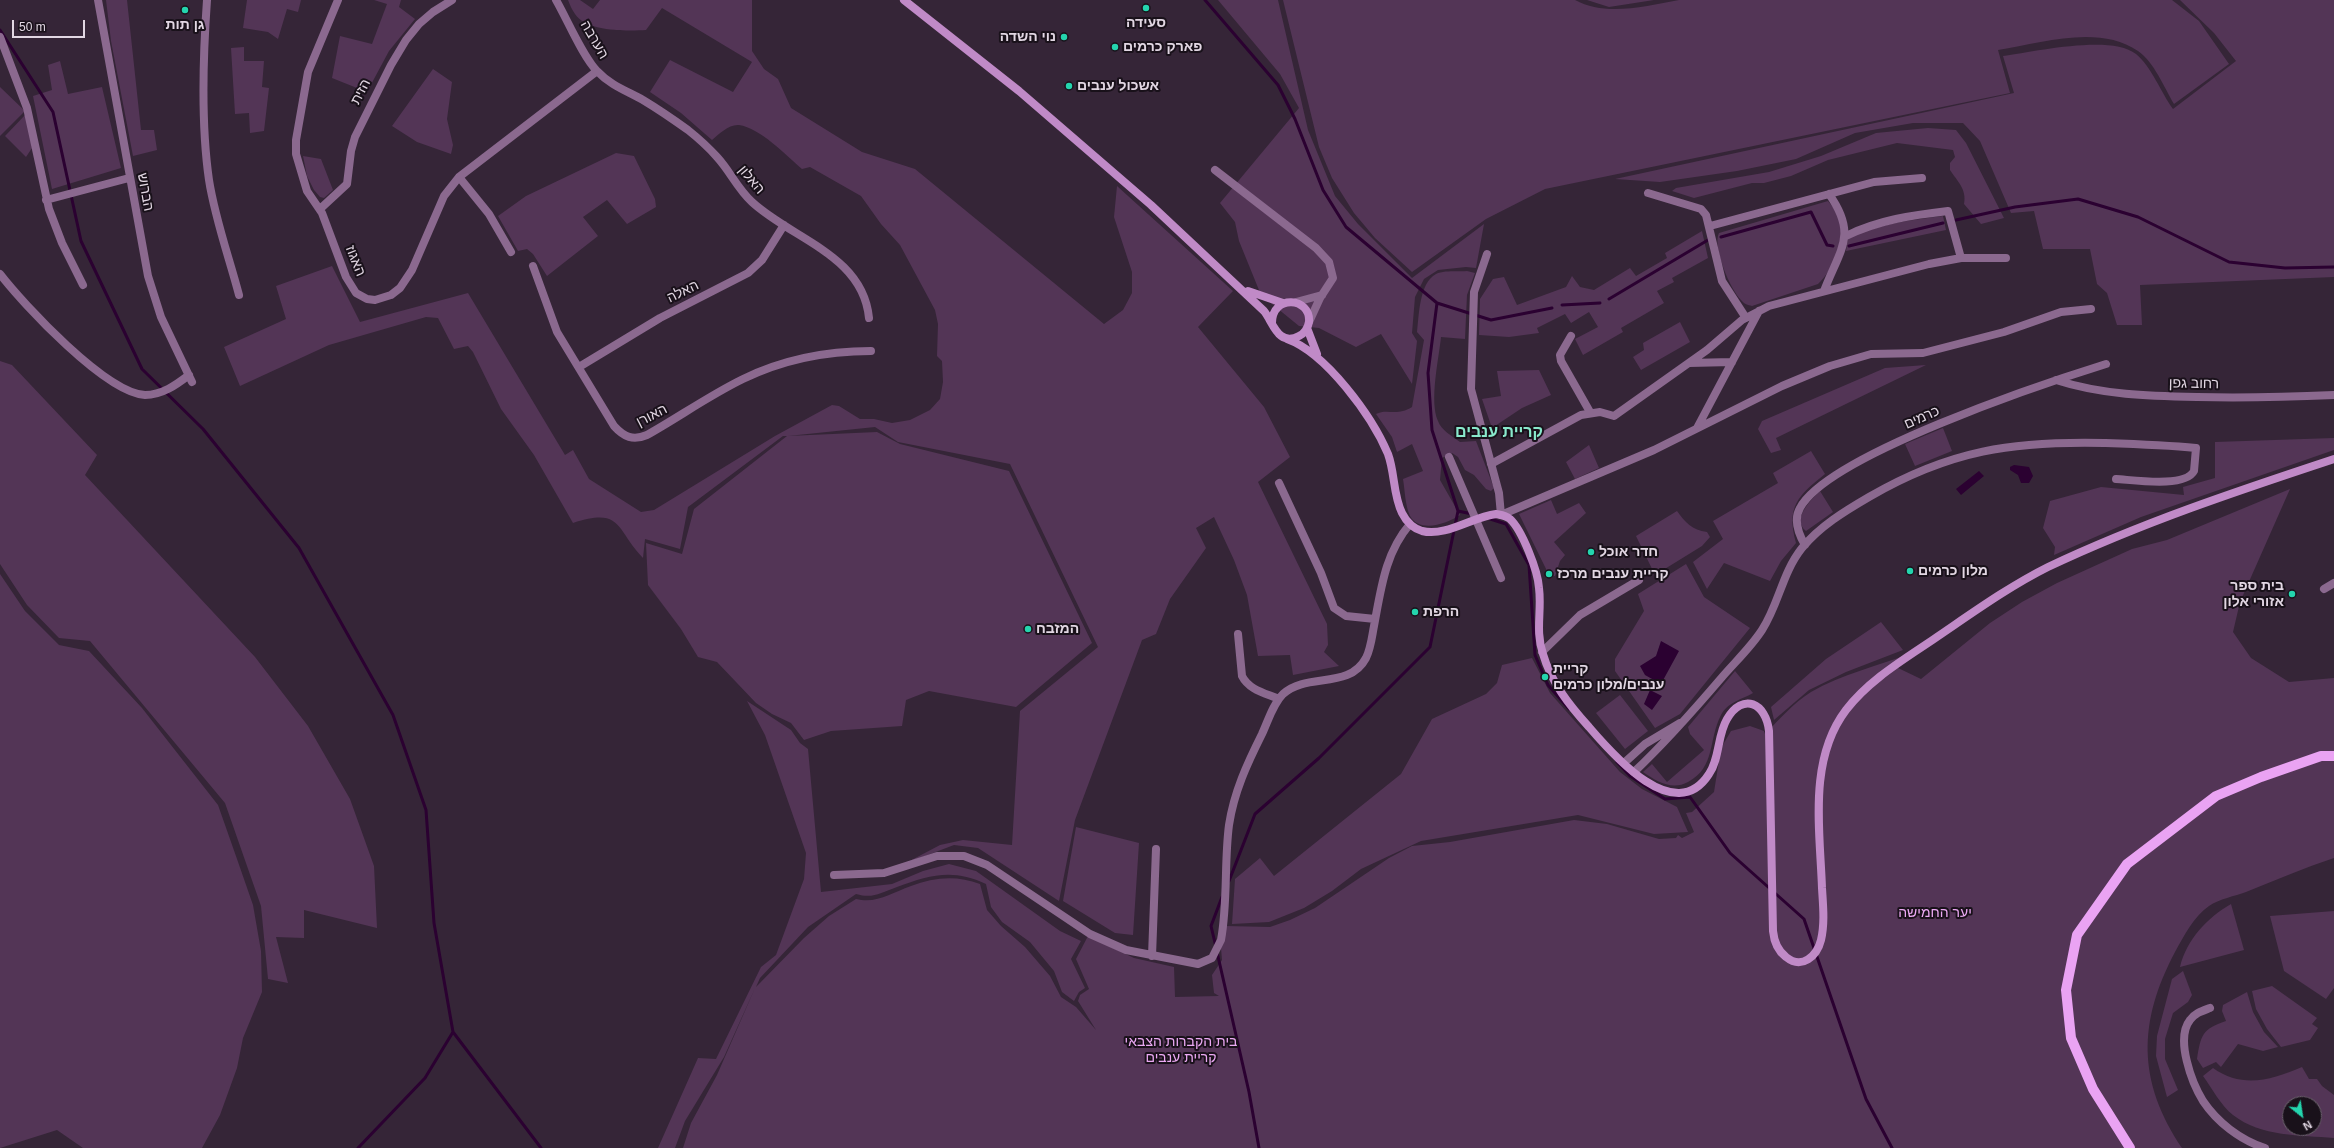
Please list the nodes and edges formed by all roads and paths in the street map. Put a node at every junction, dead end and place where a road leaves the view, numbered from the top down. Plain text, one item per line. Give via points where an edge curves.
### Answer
1 (98, 0) edge
2 (207, 0) edge
3 (338, 0) edge
4 (452, 0) edge
5 (556, 0) edge
6 (904, 0) edge
7 (0, 37) edge
8 (597, 71) junction
9 (1215, 170) dead end
10 (459, 177) junction
11 (129, 178) junction
12 (1922, 178) dead end
13 (1648, 193) dead end
14 (1829, 194) junction
15 (46, 200) junction
16 (320, 209) junction
17 (784, 225) junction
18 (1710, 226) junction
19 (1846, 236) junction
20 (511, 252) dead end
21 (1487, 254) dead end
22 (1961, 258) junction
23 (2006, 258) dead end
24 (533, 266) dead end
25 (0, 274) edge
26 (83, 285) dead end
27 (1238, 286) junction
28 (1824, 291) junction
29 (239, 295) dead end
30 (1323, 295) junction
31 (1296, 302) junction
32 (1283, 303) junction
33 (2091, 309) dead end
34 (1759, 311) junction
35 (869, 318) dead end
36 (1746, 318) junction
37 (1272, 323) junction
38 (1308, 325) junction
39 (1571, 336) dead end
40 (1287, 338) junction
41 (871, 351) dead end
42 (1320, 360) junction
43 (1689, 362) junction
44 (1732, 362) junction
45 (2106, 364) dead end
46 (579, 367) junction
47 (2056, 380) junction
48 (2334, 395) edge
49 (1590, 412) junction
50 (1697, 428) junction
51 (1449, 457) dead end
52 (2334, 459) edge
53 (1491, 464) junction
54 (2116, 479) dead end
55 (1279, 483) dead end
56 (1501, 515) junction
57 (1475, 519) junction
58 (1410, 524) junction
59 (1805, 545) junction
60 (1502, 578) dead end
61 (1639, 580) dead end
62 (2334, 584) edge
63 (2324, 589) dead end
64 (1375, 619) junction
65 (1238, 634) dead end
66 (1542, 652) junction
67 (1279, 699) junction
68 (1685, 721) junction
69 (2334, 756) edge
70 (1624, 763) junction
71 (1634, 772) junction
72 (1156, 849) dead end
73 (834, 875) dead end
74 (1152, 956) junction
75 (2210, 1008) dead end
76 (2130, 1148) edge
77 (2265, 1148) edge

1 - 11 street, הברוש
2 - 29 street via 204,122 207,168
3 - 16 street, האגוז via 309,68 296,140 299,168 309,194
4 - 16 street, הזית via 426,18 401,48 358,128 351,151 347,184
5 - 8 street, הערבה
6 - 27 main road via 1019,91
7 - 15 street via 28,112
8 - 10 street, האגוז
8 - 17 street, האלון via 614,86 642,100 688,130 717,157 747,197 766,214
9 - 30 street via 1324,255 1333,271 1333,278
10 - 16 street, האגוז via 444,196 407,280 396,291 380,299 363,298 350,286
10 - 20 street via 489,214
11 - 15 street
11 - 25 street, הברוש via 152,293 190,378 159,393 141,394 128,390 97,369 52,332
12 - 14 street via 1874,182
13 - 18 street via 1701,209
14 - 18 street
14 - 19 street via 1842,216
15 - 26 street via 60,238
17 - 35 street, האלון via 820,248 846,270 862,292
17 - 46 street, האלה via 762,260 748,273 732,284 667,314
18 - 36 street via 1722,281
19 - 22 street via 1859,229 1896,218 1948,211
19 - 28 street
21 - 53 street via 1474,292 1471,389
22 - 23 street
22 - 28 street via 1900,270
24 - 46 street, האורן via 555,328
27 - 32 main road via 1259,297
27 - 37 main road via 1264,311
28 - 34 street
30 - 31 street
30 - 38 street
31 - 32 main road
31 - 38 main road via 1306,310
32 - 37 main road via 1274,311
33 - 50 street via 2061,312 2004,332 1922,352 1871,354 1830,366 1782,386
34 - 36 street
34 - 44 street
36 - 43 street
37 - 40 main road via 1277,333
38 - 40 main road via 1299,336
38 - 42 main road via 1312,345
39 - 49 street via 1561,352 1561,361
40 - 42 main road via 1306,347
41 - 46 street, האורן via 821,355 762,371 737,382 638,438 626,436 614,426
42 - 58 main road via 1352,395 1378,434 1394,473 1401,512
43 - 44 street
43 - 49 street via 1614,416
44 - 50 street
45 - 47 street, כרמים
47 - 48 street, רחוב גפן via 2098,391 2152,396
47 - 59 street, כרמים via 1929,429 1834,475 1811,493 1798,510 1797,526
49 - 53 street
50 - 56 street via 1654,450
51 - 57 street
52 - 71 main road via 2209,500 2047,568 1993,599 1886,671 1862,691 1844,712 1832,736 1824,761 1818,822 1822,932 1817,951 1808,960 1794,962 1785,957 1773,935 1769,731 1768,722 1761,708 1744,704 1732,713 1722,730 1714,764 1709,774 1697,786 1672,793 1650,784
53 - 56 street via 1501,500
54 - 59 street via 2170,481 2187,478 2194,471 2196,448 2056,442 1978,452 1928,468 1885,488 1834,519
55 - 64 street via 1321,573 1334,608 1346,616
56 - 57 main road
56 - 66 main road via 1510,519 1516,527 1537,574 1540,591 1538,629
57 - 58 main road via 1434,532 1421,530
57 - 60 street
58 - 64 street via 1399,538 1388,560
59 - 68 street via 1787,571 1772,612 1760,632
61 - 66 street via 1580,615
62 - 63 street
64 - 67 street via 1368,654 1355,671 1340,678 1297,686
65 - 67 street via 1242,676 1245,682
66 - 70 main road via 1552,678 1566,699 1594,733
67 - 74 street via 1245,769 1234,799 1229,831 1222,935 1218,950 1208,961 1198,964
68 - 70 street via 1652,740
68 - 71 street
69 - 76 main road via 2321,756 2216,796 2127,864 2077,935 2066,990 2070,1038 2092,1089
70 - 71 main road
72 - 74 street
73 - 74 street via 884,873 937,856 964,856 987,865 1096,938 1126,950
75 - 77 street via 2194,1015 2186,1027 2185,1054 2190,1073 2203,1102 2226,1126 2240,1137

